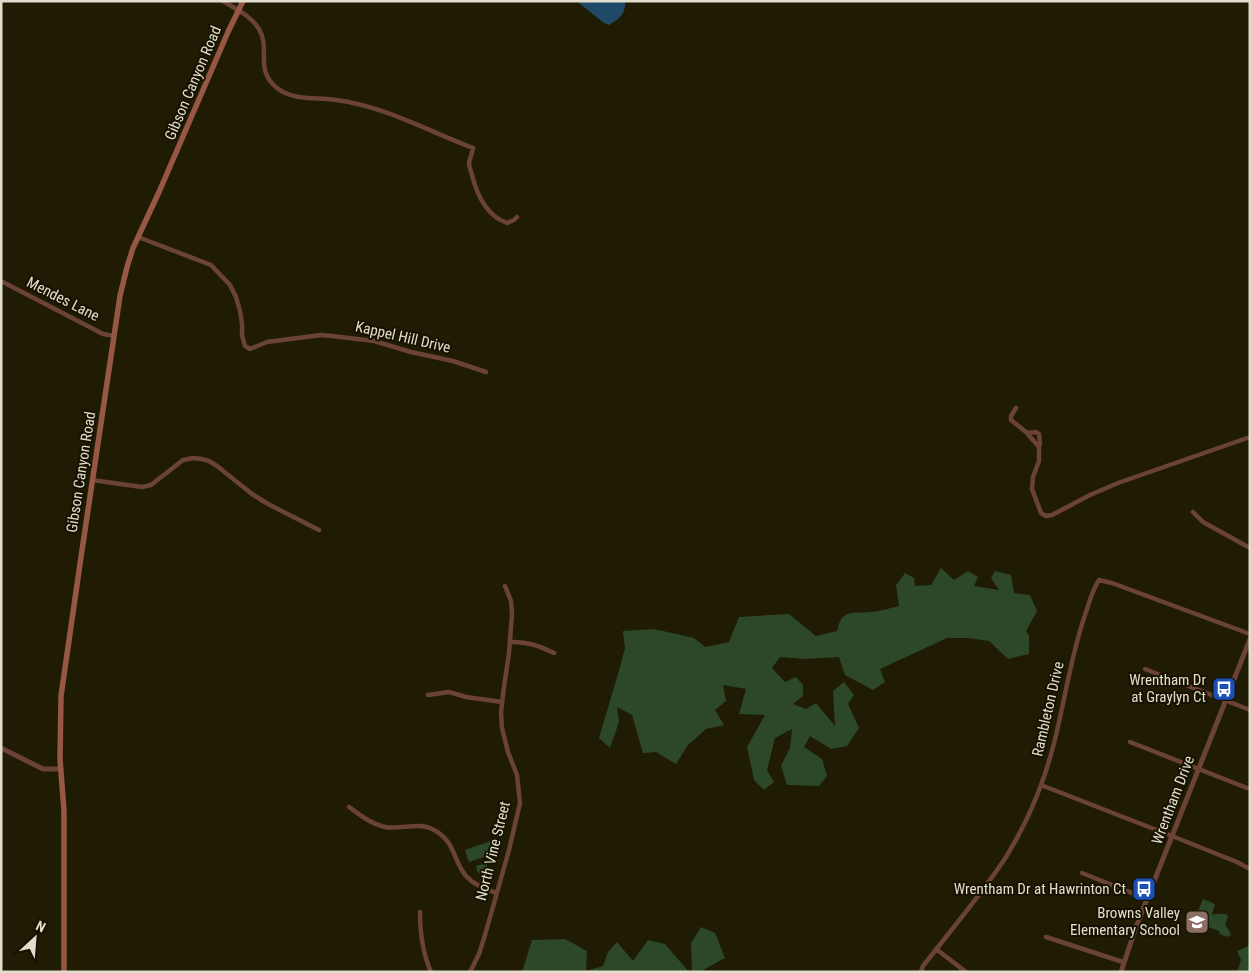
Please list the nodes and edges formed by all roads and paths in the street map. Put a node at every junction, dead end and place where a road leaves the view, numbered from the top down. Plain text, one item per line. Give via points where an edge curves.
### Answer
1 (223, 1) edge
2 (243, 1) edge
3 (238, 10) junction
4 (517, 217) dead end
5 (138, 237) junction
6 (1, 281) edge
7 (114, 336) junction
8 (486, 372) dead end
9 (1016, 408) dead end
10 (1027, 433) junction
11 (1250, 437) edge
12 (1039, 447) junction
13 (92, 480) junction
14 (1193, 512) dead end
15 (319, 530) dead end
16 (1250, 548) edge
17 (505, 586) dead end
18 (1250, 634) edge
19 (1250, 639) edge
20 (510, 642) junction
21 (554, 653) dead end
22 (1145, 669) dead end
23 (428, 695) dead end
24 (1226, 701) junction
25 (502, 702) junction
26 (1250, 710) edge
27 (1130, 742) dead end
28 (1, 748) edge
29 (61, 769) junction
30 (1198, 769) junction
31 (1041, 785) junction
32 (1247, 788) dead end
33 (349, 807) dead end
34 (1172, 836) junction
35 (1250, 869) edge
36 (1082, 874) dead end
37 (496, 893) junction
38 (1148, 899) junction
39 (420, 912) dead end
40 (1046, 937) dead end
41 (936, 949) junction
42 (1123, 962) junction
43 (64, 972) edge
44 (431, 972) edge
45 (470, 972) edge
46 (920, 972) edge
47 (966, 972) edge
48 (1120, 972) edge

1 - 3 street
2 - 3 main road, Gibson Canyon Road
3 - 4 street via 261,32 264,68 279,90 298,97 336,100 384,111 473,148 469,165 480,197 500,220 508,223
3 - 5 main road, Gibson Canyon Road
5 - 7 main road, Gibson Canyon Road via 124,279
5 - 8 street, Kappel Hill Drive via 211,265 230,285 236,297 242,335 245,346 250,349 267,342 321,335 374,340
6 - 7 street, Mendes Lane via 103,334
7 - 13 main road, Gibson Canyon Road
9 - 10 street via 1011,420
10 - 12 street
10 - 12 street via 1039,434
11 - 12 street via 1118,483 1046,516 1039,510 1032,489
13 - 15 street via 142,487 150,485 183,460 202,459 217,466 268,504
13 - 29 main road, Gibson Canyon Road via 62,696
14 - 16 street via 1203,522
17 - 20 street, North Vine Street via 511,601
18 - 31 street, Rambleton Drive via 1099,580 1079,634
19 - 24 street, Wrentham Drive
20 - 21 street via 534,644
20 - 25 street, North Vine Street
22 - 24 street
23 - 25 street via 448,692
24 - 26 street
24 - 30 street, Wrentham Drive
25 - 37 street, North Vine Street via 502,728 517,775 520,802
27 - 30 street
28 - 29 street via 43,769
29 - 43 main road, Gibson Canyon Road
30 - 32 street
30 - 34 street, Wrentham Drive
31 - 34 street
31 - 41 street, Rambleton Drive via 1006,856
33 - 37 street via 366,820 385,827 427,826 435,830 449,842 467,877
34 - 35 street
34 - 38 street, Wrentham Drive
36 - 38 street
37 - 45 street, North Vine Street via 485,935
38 - 42 street, Wrentham Drive
39 - 44 street via 425,954
40 - 42 street
41 - 46 street, Rambleton Drive
41 - 47 street
42 - 48 street, Wrentham Drive

